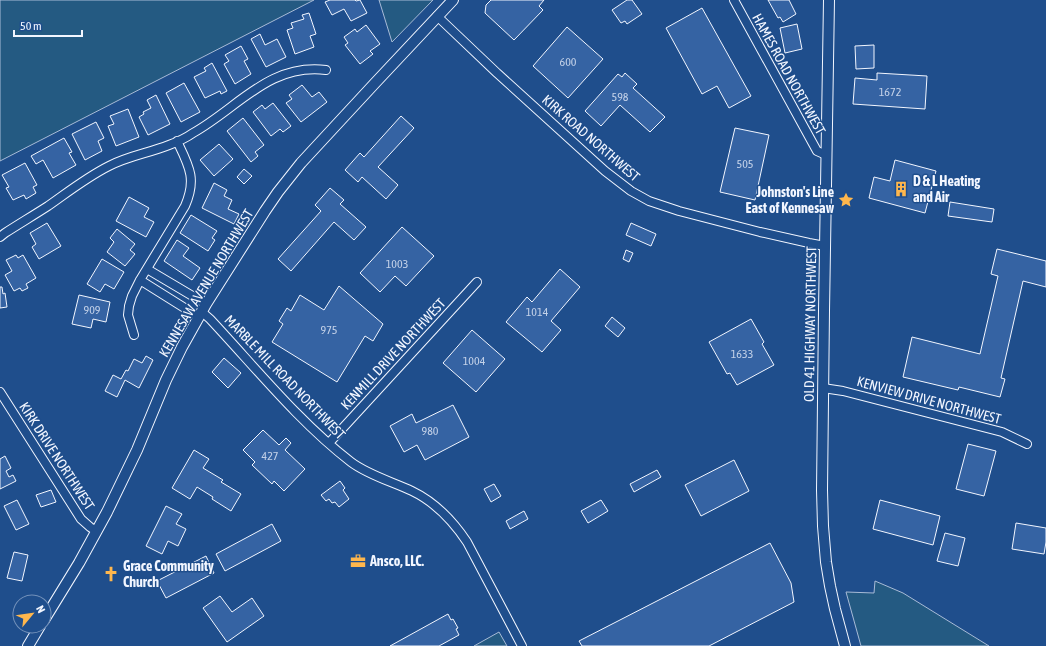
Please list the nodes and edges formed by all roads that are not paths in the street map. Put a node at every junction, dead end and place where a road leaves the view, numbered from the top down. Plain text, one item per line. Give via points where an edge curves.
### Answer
1 (453, 0) edge
2 (734, 0) edge
3 (829, 0) edge
4 (437, 16) junction
5 (326, 70) dead end
6 (178, 142) junction
7 (826, 155) junction
8 (0, 237) edge
9 (825, 246) junction
10 (147, 269) junction
11 (140, 280) junction
12 (477, 282) dead end
13 (202, 311) junction
14 (134, 335) dead end
15 (823, 388) junction
16 (0, 392) edge
17 (329, 443) junction
18 (1027, 444) dead end
19 (96, 532) junction
20 (52, 607) edge
21 (35, 634) edge
22 (28, 646) edge
23 (522, 646) edge
24 (845, 646) edge

1 - 4 street, KENNESAW AVENUE NORTHWEST
2 - 7 street, HAMES ROAD NORTHWEST via 817,151
3 - 7 street, OLD 41 HIGHWAY NORTHWEST
4 - 9 street, KIRK ROAD NORTHWEST via 605,171 631,191 649,201 675,210
4 - 13 street, KENNESAW AVENUE NORTHWEST via 296,169 265,211
5 - 6 street via 300,70 272,80 252,91 206,126
6 - 8 street via 96,172
6 - 10 street via 190,169 190,194
7 - 9 street, OLD 41 HIGHWAY NORTHWEST
9 - 15 street, OLD 41 HIGHWAY NORTHWEST
10 - 11 street
10 - 13 street
11 - 13 street
11 - 14 street via 129,306 128,316
12 - 17 street, KENMILL DRIVE NORTHWEST
13 - 17 street, MARBLE MILL ROAD NORTHWEST
13 - 19 street, KENNESAW AVENUE NORTHWEST via 174,363 124,478
15 - 18 street, KENVIEW DRIVE NORTHWEST via 995,430
15 - 24 street, OLD 41 HIGHWAY NORTHWEST via 822,490 826,562
16 - 19 street, KIRK DRIVE NORTHWEST via 81,519
17 - 23 street, MARBLE MILL ROAD NORTHWEST via 353,463 420,495 445,515 467,542
19 - 20 street, KENNESAW AVENUE NORTHWEST
21 - 22 street

